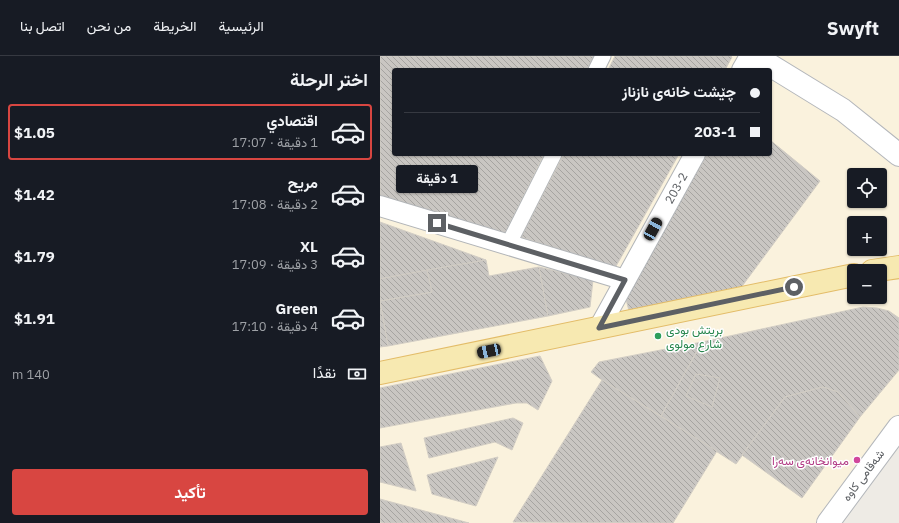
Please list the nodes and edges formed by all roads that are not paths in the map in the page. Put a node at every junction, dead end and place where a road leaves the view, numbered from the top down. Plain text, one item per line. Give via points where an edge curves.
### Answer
1 (603, 56) edge
2 (750, 56) edge
3 (755, 56) edge
4 (597, 68) edge
5 (743, 68) edge
6 (899, 155) edge
7 (553, 156) edge
8 (694, 156) edge
9 (380, 206) edge
10 (508, 245) junction
11 (847, 276) edge
12 (625, 280) junction
13 (599, 328) junction
14 (380, 373) edge
15 (899, 428) edge
16 (828, 523) edge

1 - 4 street
2 - 5 street
3 - 6 main road via 843,110
7 - 10 street
8 - 12 street, 203-2
9 - 10 street
10 - 12 street
11 - 13 main road
12 - 13 street, 203-2
13 - 14 main road
15 - 16 main road, شەقامی کاوە

